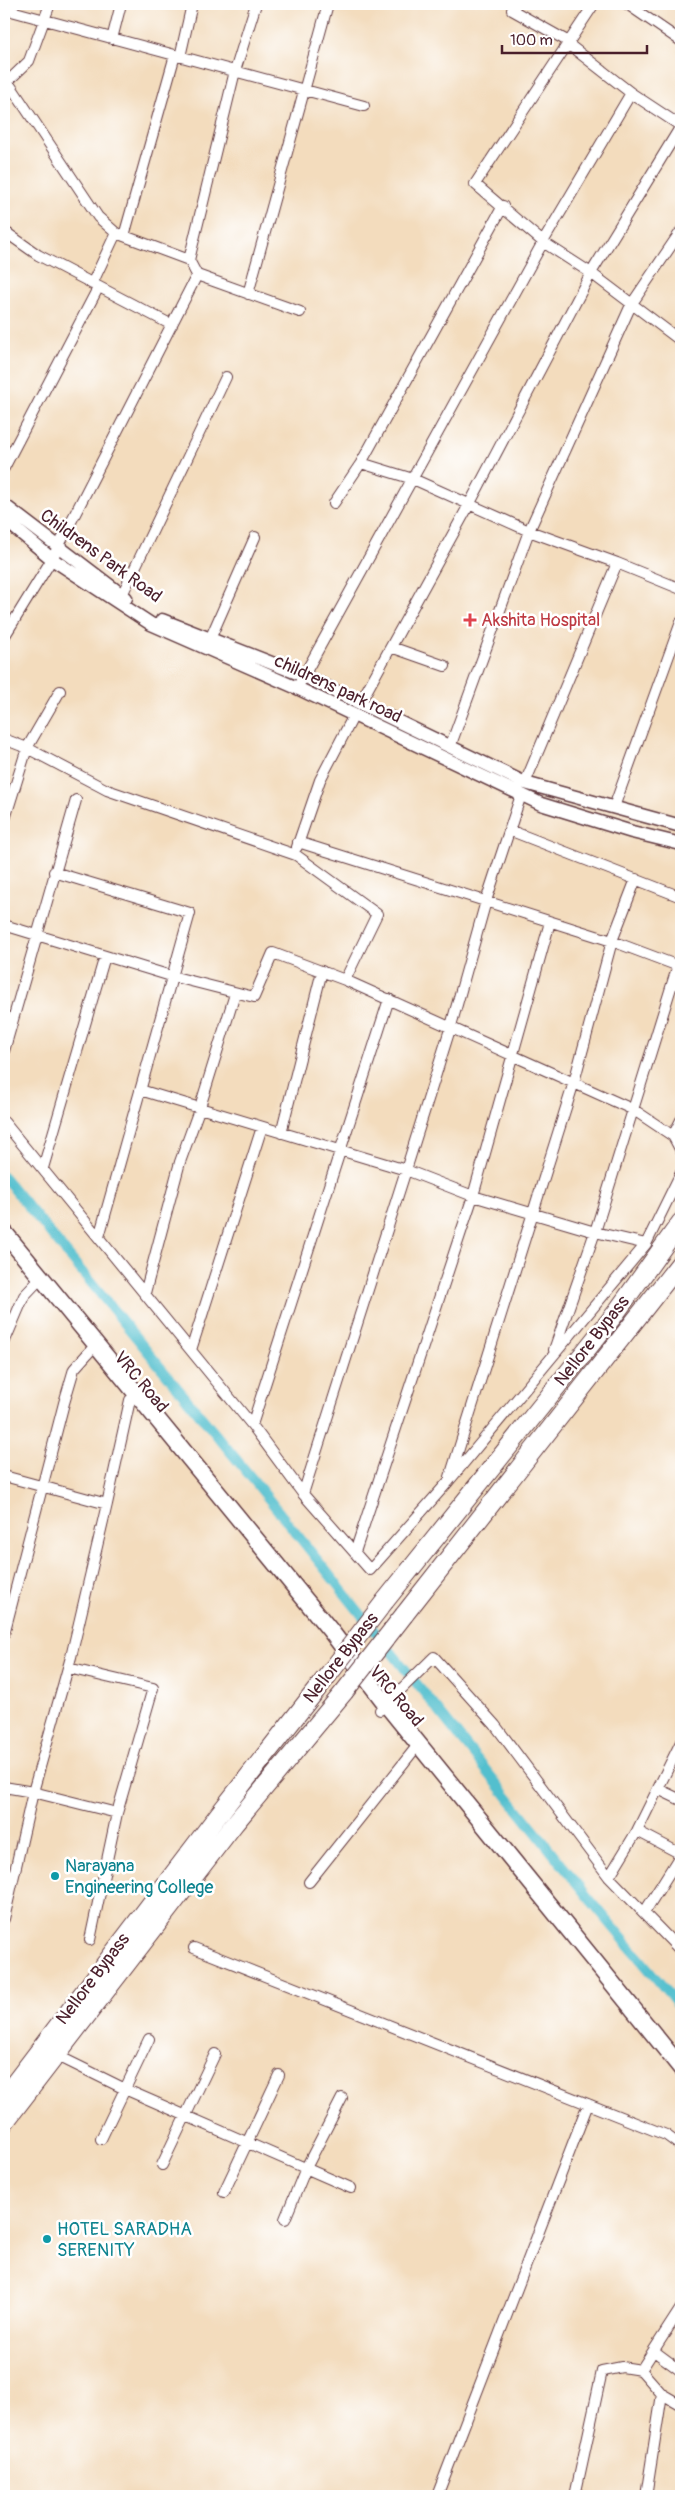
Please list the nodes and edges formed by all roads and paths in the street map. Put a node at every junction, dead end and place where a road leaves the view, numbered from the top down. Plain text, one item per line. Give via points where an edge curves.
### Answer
1 (50, 4) edge
2 (121, 4) edge
3 (192, 4) edge
4 (256, 4) edge
5 (328, 4) edge
6 (516, 4) edge
7 (594, 4) edge
8 (627, 4) edge
9 (4, 9) edge
10 (45, 21) junction
11 (112, 39) junction
12 (681, 41) edge
13 (569, 43) junction
14 (178, 56) junction
15 (235, 71) junction
16 (6, 84) edge
17 (303, 89) junction
18 (631, 94) junction
19 (364, 106) dead end
20 (681, 126) edge
21 (503, 206) junction
22 (4, 231) edge
23 (681, 231) edge
24 (120, 235) junction
25 (543, 242) junction
26 (190, 260) junction
27 (591, 274) junction
28 (197, 275) junction
29 (95, 286) junction
30 (248, 294) junction
31 (631, 305) junction
32 (300, 312) dead end
33 (172, 325) junction
34 (680, 338) edge
35 (226, 377) dead end
36 (361, 463) junction
37 (4, 468) edge
38 (413, 479) junction
39 (334, 503) dead end
40 (470, 503) junction
41 (4, 505) edge
42 (4, 519) edge
43 (529, 531) junction
44 (255, 537) dead end
45 (55, 554) junction
46 (617, 563) junction
47 (681, 589) edge
48 (122, 596) junction
49 (681, 622) edge
50 (4, 637) edge
51 (210, 639) junction
52 (391, 647) junction
53 (445, 666) dead end
54 (302, 676) junction
55 (297, 688) junction
56 (60, 691) dead end
57 (360, 703) junction
58 (354, 715) junction
59 (4, 738) edge
60 (450, 747) junction
61 (27, 748) junction
62 (523, 789) junction
63 (76, 800) dead end
64 (614, 807) junction
65 (4, 822) edge
66 (681, 826) edge
67 (510, 830) junction
68 (298, 842) junction
69 (681, 844) edge
70 (296, 855) junction
71 (54, 872) junction
72 (636, 879) junction
73 (681, 897) edge
74 (486, 901) junction
75 (550, 922) junction
76 (4, 925) edge
77 (36, 934) junction
78 (612, 941) junction
79 (106, 956) junction
80 (680, 966) edge
81 (322, 971) junction
82 (171, 976) junction
83 (345, 980) junction
84 (236, 994) junction
85 (389, 999) junction
86 (451, 1026) junction
87 (4, 1051) edge
88 (512, 1054) junction
89 (574, 1082) junction
90 (140, 1090) junction
91 (200, 1107) junction
92 (634, 1110) junction
93 (681, 1120) edge
94 (4, 1122) edge
95 (262, 1127) junction
96 (281, 1133) junction
97 (673, 1136) junction
98 (681, 1151) edge
99 (340, 1152) junction
100 (43, 1168) junction
101 (406, 1170) junction
102 (681, 1173) edge
103 (472, 1196) junction
104 (533, 1213) junction
105 (681, 1222) edge
106 (4, 1232) edge
107 (595, 1232) junction
108 (99, 1237) junction
109 (646, 1244) junction
110 (4, 1248) edge
111 (681, 1262) edge
112 (37, 1281) junction
113 (145, 1293) junction
114 (4, 1344) edge
115 (190, 1350) junction
116 (90, 1351) junction
117 (552, 1357) junction
118 (130, 1400) junction
119 (252, 1425) junction
120 (4, 1476) edge
121 (448, 1482) junction
122 (44, 1487) junction
123 (303, 1494) junction
124 (107, 1504) junction
125 (356, 1552) junction
126 (9, 1590) edge
127 (4, 1634) edge
128 (68, 1668) junction
129 (383, 1707) junction
130 (681, 1742) edge
131 (414, 1750) junction
132 (4, 1787) edge
133 (658, 1789) junction
134 (33, 1792) junction
135 (681, 1800) edge
136 (117, 1813) junction
137 (637, 1831) junction
138 (681, 1854) edge
139 (609, 1877) junction
140 (309, 1882) dead end
141 (644, 1913) junction
142 (4, 1919) edge
143 (681, 1936) edge
144 (90, 1940) dead end
145 (194, 1948) dead end
146 (679, 1949) edge
147 (149, 2039) dead end
148 (215, 2054) dead end
149 (56, 2055) junction
150 (681, 2068) edge
151 (279, 2075) dead end
152 (681, 2077) edge
153 (126, 2090) junction
154 (4, 2097) edge
155 (342, 2098) dead end
156 (588, 2104) junction
157 (186, 2115) junction
158 (4, 2123) edge
159 (101, 2139) dead end
160 (247, 2142) junction
161 (681, 2146) edge
162 (162, 2165) dead end
163 (306, 2168) junction
164 (351, 2188) dead end
165 (224, 2192) dead end
166 (285, 2219) dead end
167 (681, 2308) edge
168 (654, 2351) junction
169 (641, 2370) junction
170 (681, 2371) edge
171 (662, 2394) junction
172 (681, 2405) edge
173 (437, 2496) edge
174 (574, 2496) edge
175 (646, 2496) edge

1 - 10 street
2 - 11 street
3 - 14 street
4 - 15 street
5 - 17 street
6 - 13 street via 512,10
7 - 13 street
8 - 12 street
9 - 10 street
10 - 11 street
10 - 16 street via 29,61
11 - 14 street
13 - 18 street
13 - 21 street via 475,184
14 - 15 street
14 - 24 street
15 - 17 street
15 - 26 street
16 - 24 street via 98,217
17 - 19 street
17 - 30 street
18 - 20 street
18 - 25 street
20 - 27 street
21 - 25 street
21 - 36 street
22 - 29 street via 38,255
23 - 31 street
24 - 26 street
24 - 29 street
25 - 27 street
25 - 38 street
26 - 28 street
27 - 31 street
27 - 40 street
28 - 30 street
28 - 33 street
29 - 33 street
29 - 37 street
30 - 32 street
31 - 34 street
31 - 43 street
33 - 45 street
35 - 48 street
36 - 38 street
36 - 39 street
38 - 40 street
38 - 54 street
40 - 43 street
40 - 52 street
41 - 45 street, Childrens Park Road
42 - 45 street, childrens park road
43 - 46 street
43 - 60 street
44 - 51 street
45 - 48 street, Childrens Park Road
45 - 50 street
45 - 55 street, childrens park road via 151,624
46 - 47 street
46 - 62 street
48 - 51 street, Childrens Park Road via 150,616
49 - 64 street
51 - 54 street, Childrens Park Road
52 - 53 street
52 - 57 street
54 - 55 street
54 - 57 street, Childrens Park Road
55 - 58 street, childrens park road
56 - 61 street
57 - 60 street, Childrens Park Road
58 - 62 street, childrens park road
58 - 68 street via 320,780
59 - 61 street
60 - 62 street, Childrens Park Road
61 - 65 street
61 - 70 street via 107,790
62 - 64 street, Childrens Park Road
62 - 67 street
62 - 69 street, childrens park road via 541,804
63 - 71 street
64 - 66 street, Childrens Park Road
67 - 72 street
67 - 74 street
68 - 70 street
68 - 74 street
70 - 83 street via 377,914
71 - 77 street
71 - 82 street via 190,913
72 - 73 street
72 - 78 street
74 - 75 street
74 - 86 street
75 - 78 street
75 - 88 street
76 - 77 street
77 - 79 street
77 - 87 street
78 - 80 street
78 - 89 street
79 - 82 street
79 - 100 street
80 - 92 street
81 - 83 street
81 - 84 street via 273,953 254,997
81 - 96 street
82 - 84 street
82 - 90 street
83 - 85 street
84 - 91 street
85 - 86 street
85 - 99 street
86 - 88 street
86 - 101 street
88 - 89 street
88 - 103 street
89 - 92 street
89 - 104 street
90 - 91 street
90 - 108 street
91 - 95 street
91 - 113 street via 180,1162
92 - 97 street
92 - 107 street
93 - 97 street
94 - 100 street
95 - 96 street
95 - 115 street
96 - 99 street
97 - 98 street
99 - 101 street
99 - 119 street
100 - 108 street
101 - 103 street
101 - 123 street
102 - 109 street
103 - 104 street
103 - 125 street
104 - 107 street
104 - 121 street
105 - 154 highway, Nellore Bypass, bridge via 615,1314 385,1601
106 - 112 main road
107 - 109 street
107 - 117 street
108 - 113 street
109 - 117 street
110 - 112 main road, VRC Road
111 - 149 highway, Nellore Bypass, bridge via 344,1692 235,1823
112 - 114 street via 24,1296
112 - 116 main road, VRC Road
112 - 129 main road via 324,1623
113 - 115 street
115 - 119 street
116 - 118 main road, VRC Road
116 - 122 street via 74,1369
117 - 121 street
118 - 124 street
118 - 129 main road, VRC Road
119 - 123 street
120 - 122 street
121 - 125 street via 370,1570
122 - 124 street
122 - 126 street
123 - 125 street
124 - 128 street
126 - 127 street
128 - 134 street
128 - 136 street via 153,1688
129 - 131 main road, VRC Road
129 - 139 street via 434,1657 495,1725
129 - 150 main road
130 - 133 street
131 - 140 street
131 - 152 main road, VRC Road
132 - 134 street
133 - 135 street
133 - 137 street
134 - 136 street
134 - 142 street
136 - 144 street
137 - 138 street
137 - 139 street
138 - 141 street
139 - 141 street
141 - 146 street
143 - 146 street
145 - 156 street
147 - 153 street
148 - 157 street
149 - 153 street
149 - 158 highway, Nellore Bypass
151 - 160 street
153 - 157 street
153 - 159 street
155 - 163 street
156 - 161 street via 666,2135
156 - 173 street
157 - 160 street
157 - 162 street
160 - 163 street
160 - 165 street
163 - 164 street
163 - 166 street
167 - 168 street
168 - 169 street
168 - 170 street
169 - 171 street
169 - 174 street via 622,2366 602,2371
171 - 172 street
171 - 175 street

